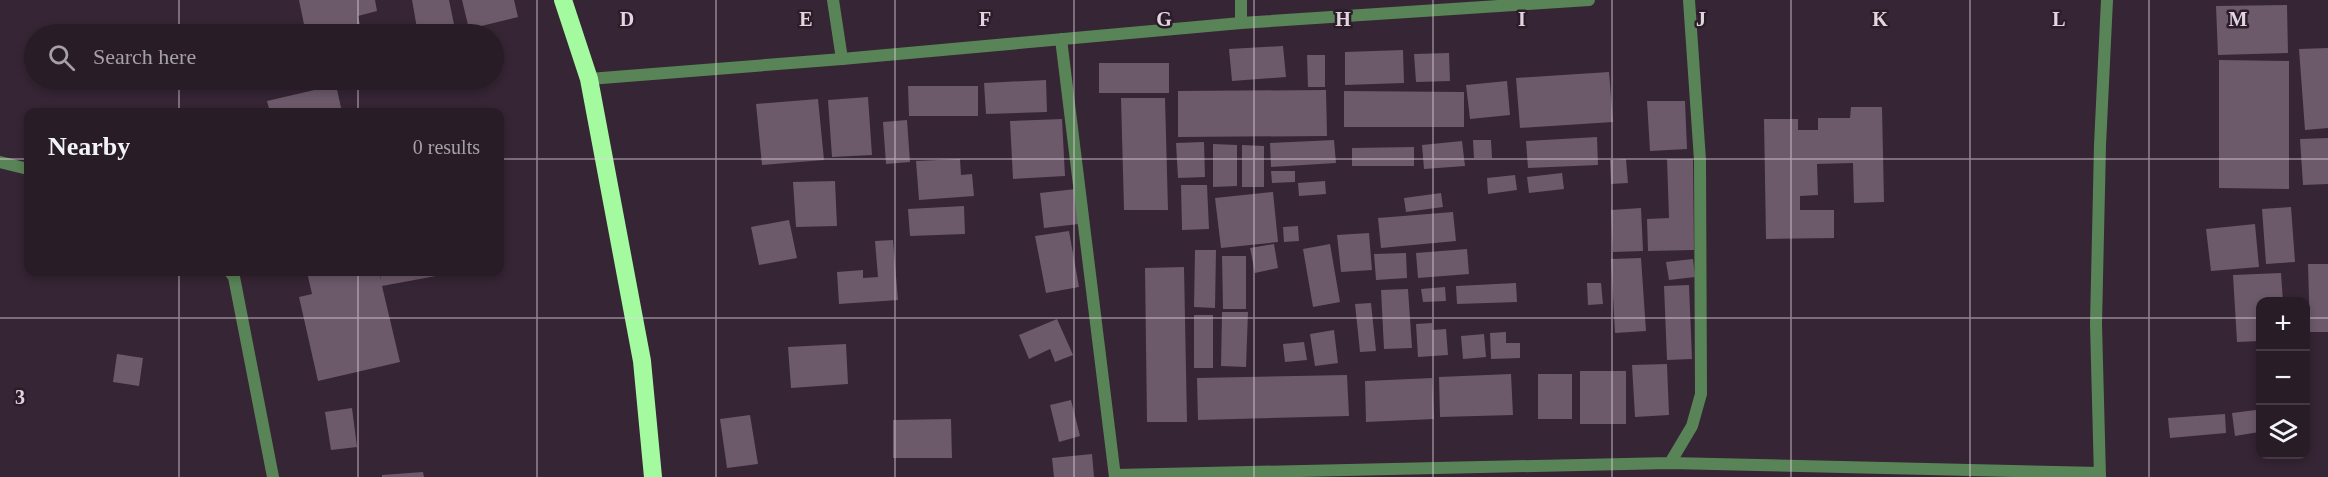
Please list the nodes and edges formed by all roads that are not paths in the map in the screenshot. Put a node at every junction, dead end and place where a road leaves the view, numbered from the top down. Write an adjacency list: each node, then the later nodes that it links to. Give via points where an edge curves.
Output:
1 (563, 0): 10 (highway)
2 (833, 0): 9 (street)
3 (1241, 0): 7 (street)
4 (1589, 0): 7 (street)
5 (1689, 0): 14 (street, via 1700,160 1701,394 1692,426)
6 (2107, 0): 15 (street, via 2096,324)
7 (1241, 23): 8 (street)
8 (1061, 39): 9 (street); 16 (street)
9 (842, 59): 10 (street)
10 (589, 79): 18 (highway, via 642,361)
11 (0, 162): 12 (street)
12 (24, 168)
13 (231, 276): 17 (street)
14 (1670, 463): 15 (street); 16 (street)
15 (2100, 475)
16 (1115, 476)
17 (273, 477)
18 (653, 477)

